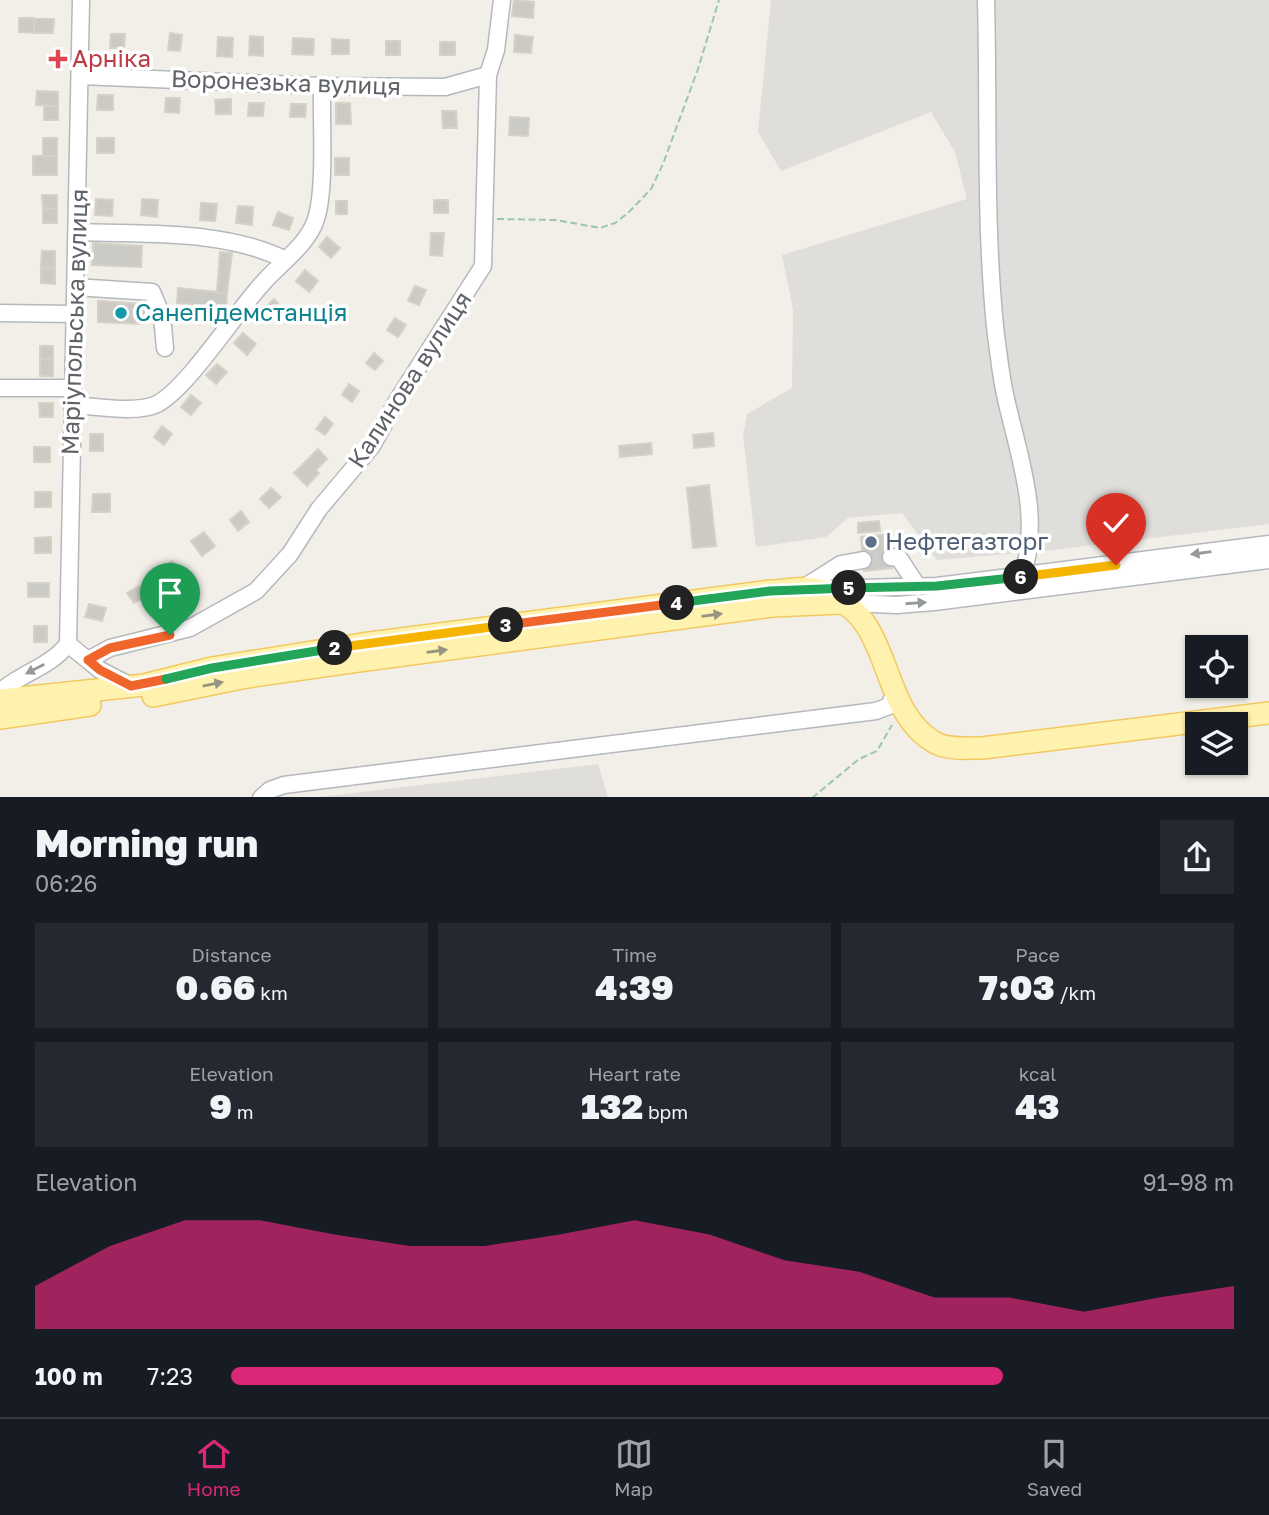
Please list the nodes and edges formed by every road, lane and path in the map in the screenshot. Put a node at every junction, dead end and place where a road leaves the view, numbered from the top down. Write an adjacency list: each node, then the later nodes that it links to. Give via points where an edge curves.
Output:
1 (81, 0): 6 (street, Маріупольська вулиця)
2 (502, 0): 5 (street, Калинова вулиця)
3 (719, 0): 8 (path, via 663,164 651,189 628,212 600,228 526,217)
4 (986, 0): 21 (street, via 989,239 996,335 1031,516 1028,560)
5 (488, 75): 7 (street, Воронезька вулиця, via 445,87); 8 (street, Калинова вулиця)
6 (81, 76): 7 (street, Воронезька вулиця); 9 (street, Маріупольська вулиця)
7 (322, 86): 10 (street, via 316,220)
8 (486, 219): 26 (street, Калинова вулиця, via 483,266 372,446 318,509 290,554 256,591 209,619 170,635 110,648)
9 (77, 232): 10 (street, via 229,240); 11 (street, Маріупольська вулиця)
10 (286, 260): 16 (street, via 159,403 144,409)
11 (75, 287): 13 (street, Маріупольська вулиця); 14 (street, via 152,292 162,316)
12 (0, 313): 13 (street)
13 (74, 314): 16 (street, Маріупольська вулиця)
14 (165, 348)
15 (0, 388): 16 (street)
16 (72, 397): 25 (street, Маріупольська вулиця)
17 (1269, 544): 21 (street, one-way to 21)
18 (891, 557): 22 (street, via 899,558)
19 (863, 560): 23 (street, via 841,564)
20 (1269, 560): 24 (street, one-way to 20, via 934,602)
21 (1022, 576): 22 (street)
22 (918, 587): 23 (street)
23 (807, 589): 24 (main road); 27 (main road, via 362,644)
24 (848, 603): 30 (main road, via 865,622); 32 (main road, one-way to 24, via 358,661 772,606)
25 (68, 644): 26 (street); 28 (street, one-way to 28, via 56,659)
26 (88, 660): 27 (street)
27 (131, 686): 29 (main road)
28 (0, 692)
29 (0, 700)
30 (900, 703): 31 (main road, via 935,743 957,748); 33 (street, via 876,711 284,785); 34 (path, via 877,751 859,759)
31 (1269, 713)
32 (0, 718)
33 (261, 797)
34 (812, 797)

